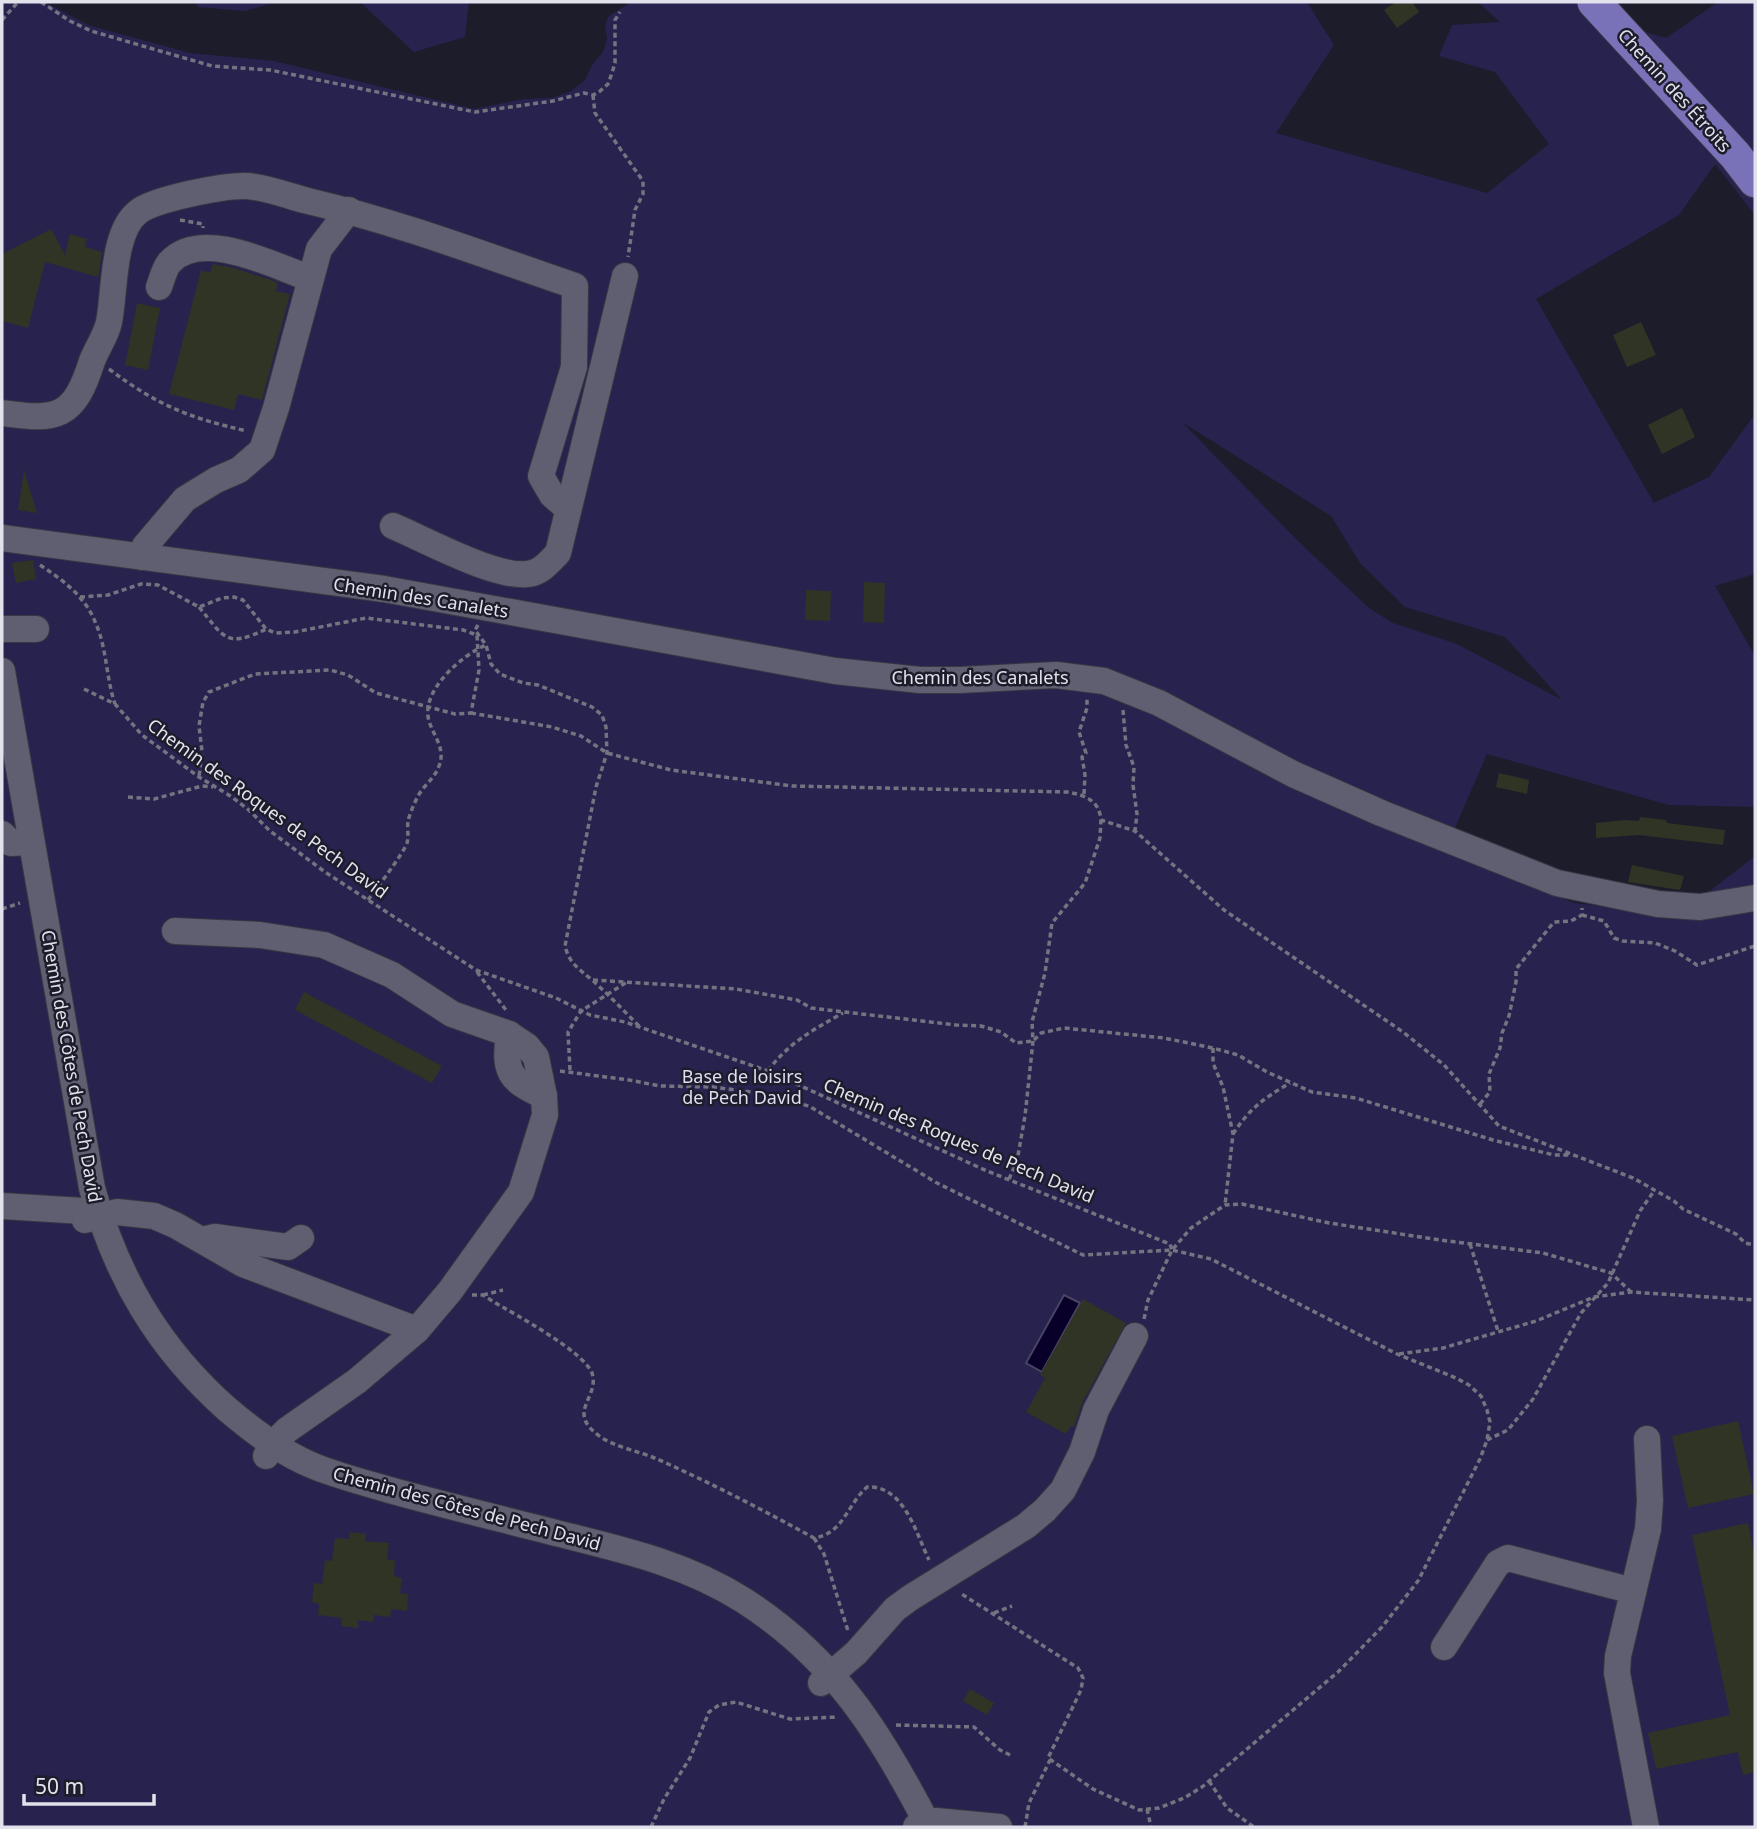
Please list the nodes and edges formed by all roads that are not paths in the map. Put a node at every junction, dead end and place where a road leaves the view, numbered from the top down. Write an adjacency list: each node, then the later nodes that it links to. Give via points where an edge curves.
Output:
1 (1594, 2): 2 (main road, Chemin des Étroits)
2 (1755, 181)
3 (349, 210): 5 (street, via 319,249); 7 (street, via 246,186 167,200 138,212 125,229 108,324 76,399 52,416); 8 (street, via 575,286 574,367 541,476)
4 (625, 276): 8 (street)
5 (309, 278): 6 (street, via 223,248 191,248 169,263); 11 (street, via 262,450 239,471 185,499 145,546)
6 (159, 288)
7 (2, 413)
8 (567, 508): 9 (street, via 558,552 543,568 529,574 492,569)
9 (393, 526)
10 (2, 538): 11 (street, Chemin des Canalets)
11 (142, 557): 17 (street, Chemin des Canalets, via 384,589 878,677 1085,677 1125,688 1293,774 1557,883 1586,902 1700,907)
12 (2, 629): 13 (street)
13 (36, 629)
14 (2, 671): 16 (street, Chemin des Côtes de Pech David)
15 (2, 761): 16 (street, Chemin des Côtes de Pech David)
16 (16, 839): 20 (street, Chemin des Côtes de Pech David, via 75,1181)
17 (1755, 898)
18 (175, 931): 23 (street, via 260,935 324,945 391,975 452,1014 509,1034 536,1057 545,1115 521,1192)
19 (2, 1206): 20 (street)
20 (91, 1214): 22 (street, via 154,1216); 26 (street, Chemin des Côtes de Pech David, via 99,1260 160,1364 191,1400)
21 (302, 1238): 22 (street, via 288,1247 215,1237)
22 (201, 1240): 23 (street, via 243,1264)
23 (416, 1330): 26 (street)
24 (1135, 1336): 29 (street, via 1096,1410 1063,1490 1045,1510 895,1609 856,1654)
25 (1647, 1439): 27 (street, via 1648,1528)
26 (269, 1450): 29 (street, Chemin des Côtes de Pech David, via 310,1479 347,1493 660,1575 744,1616)
27 (1633, 1591): 28 (street, via 1508,1558 1498,1563); 32 (street, via 1617,1673)
28 (1444, 1647)
29 (826, 1678): 30 (street, Chemin des Côtes de Pech David); 30 (street, Chemin des Côtes de Pech David, via 874,1730)
30 (920, 1826): 31 (street, via 958,1821)
31 (999, 1827)
32 (1646, 1827)

